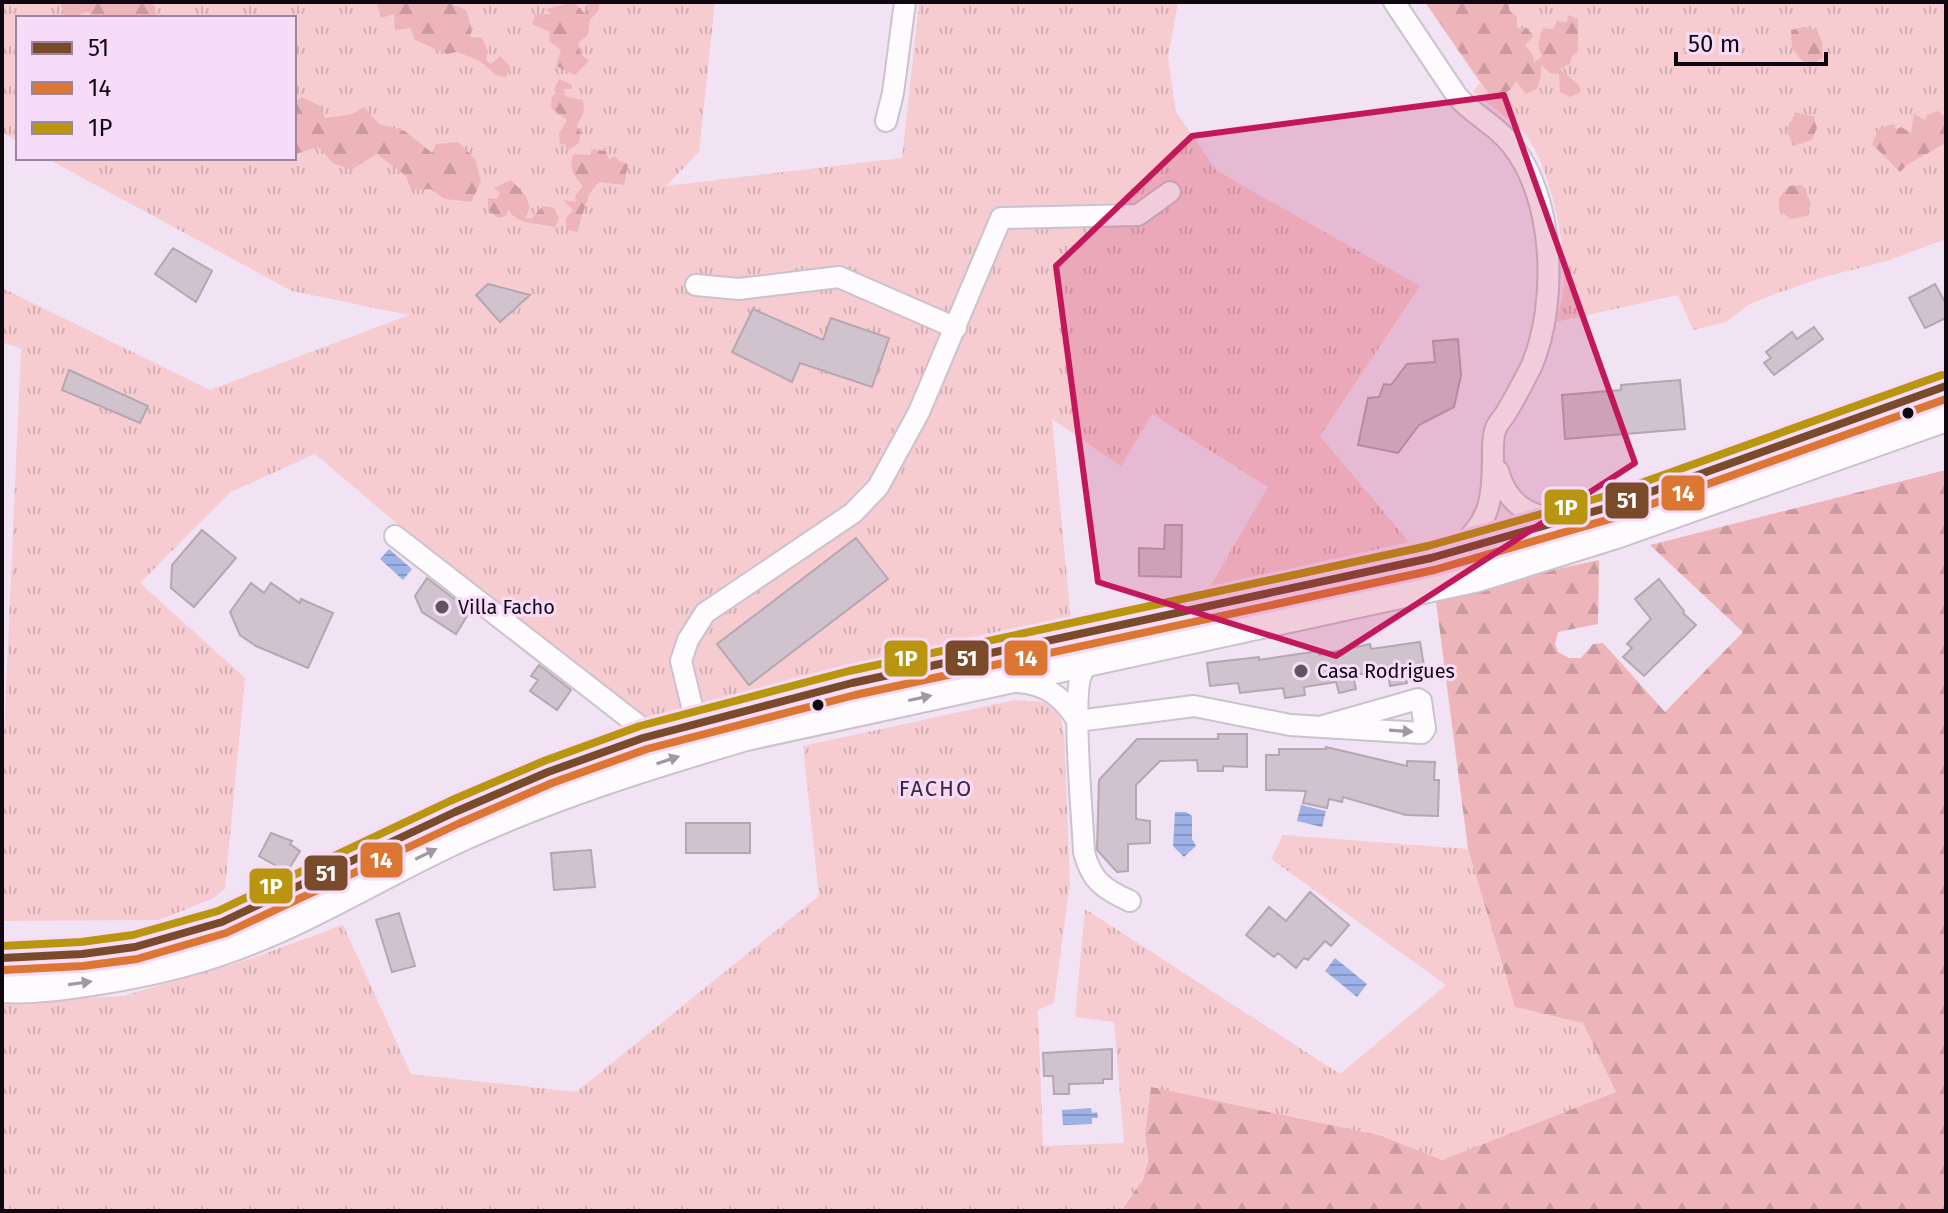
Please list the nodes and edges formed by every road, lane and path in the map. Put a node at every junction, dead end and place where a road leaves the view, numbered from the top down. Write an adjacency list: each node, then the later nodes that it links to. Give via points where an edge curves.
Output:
1 (905, 2): 3 (street)
2 (1394, 2): 9 (street, via 1457,96 1513,146 1526,165 1544,220 1549,300 1543,331 1496,428)
3 (886, 121)
4 (1170, 192): 6 (street, via 1138,215 1001,218)
5 (696, 285): 6 (street, via 739,289 839,277)
6 (956, 328): 16 (street, via 878,487 853,513 705,613 681,661)
7 (1946, 386): 10 (main road)
8 (1946, 417): 13 (main road, via 1478,577)
9 (1493, 446): 10 (street, via 1506,493 1514,503 1539,517); 12 (street, via 1488,512 1472,537)
10 (1562, 521): 12 (main road)
11 (395, 536): 18 (street)
12 (1454, 552): 16 (main road, via 852,683)
13 (1098, 659): 14 (main road); 15 (street, via 1083,669 1079,680)
14 (1000, 680): 15 (street, via 1048,688); 21 (main road, one-way to 14, via 74,984 182,963 277,928 463,836 580,790 746,736)
15 (1078, 721): 17 (street, via 1194,706 1290,725); 19 (street, via 1088,870 1098,883)
16 (696, 723): 18 (main road)
17 (1323, 726)
18 (652, 736): 20 (main road, via 455,812 222,922 135,947)
19 (1130, 901)
20 (7, 956)
21 (2, 988)

